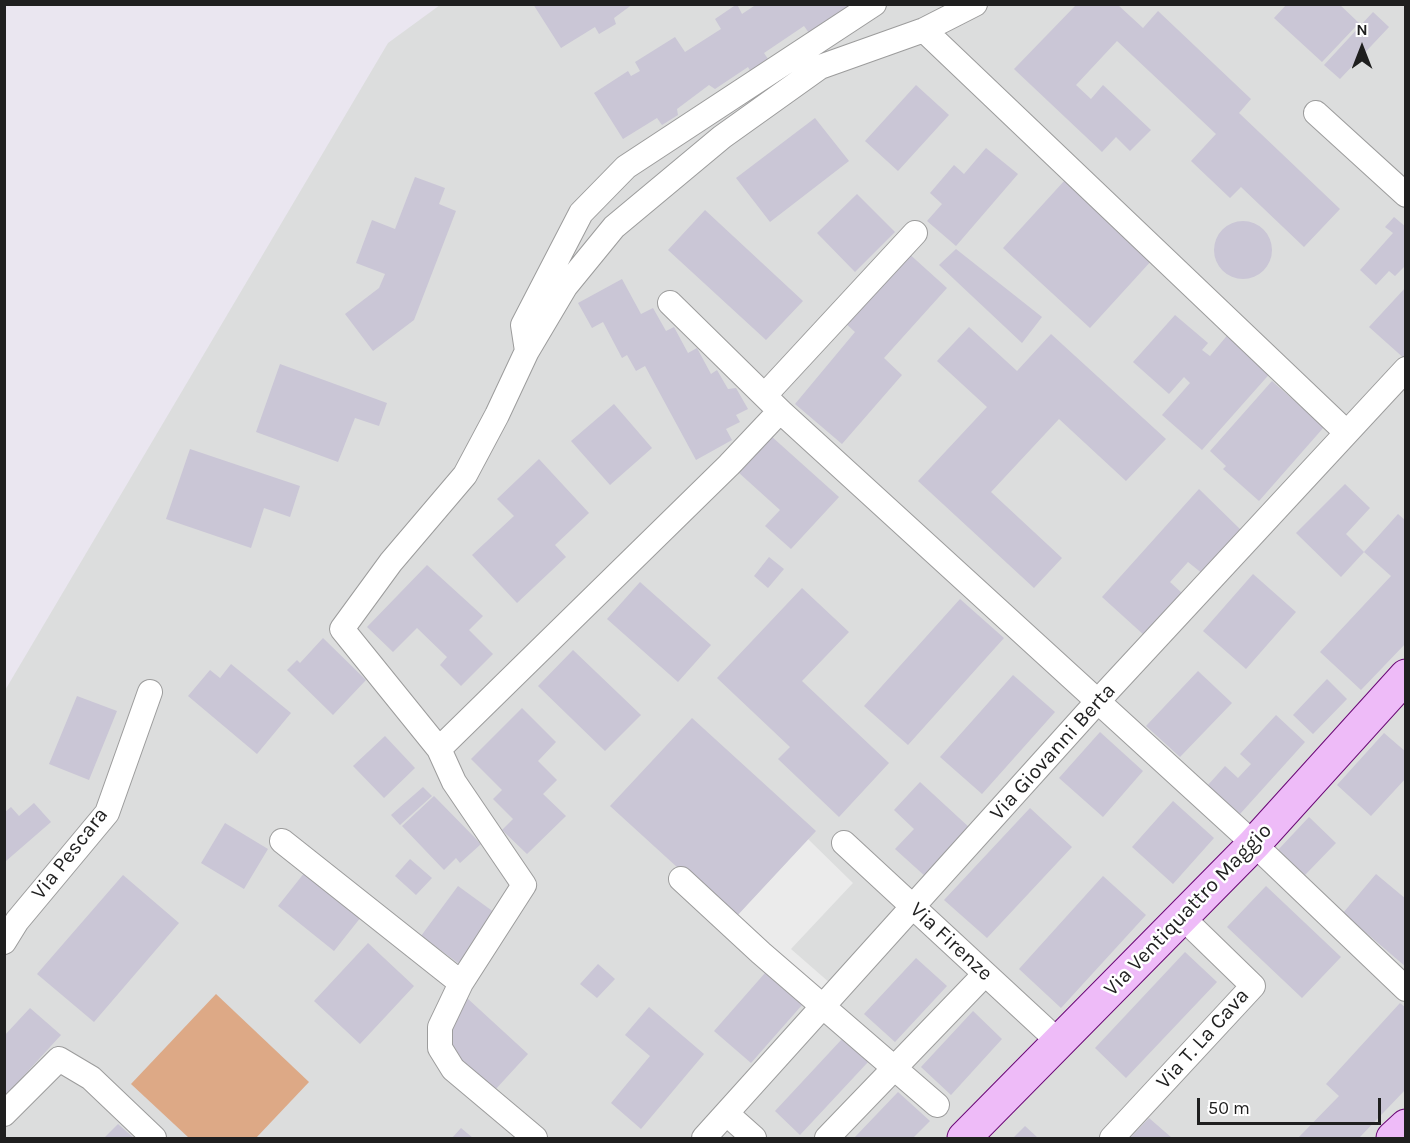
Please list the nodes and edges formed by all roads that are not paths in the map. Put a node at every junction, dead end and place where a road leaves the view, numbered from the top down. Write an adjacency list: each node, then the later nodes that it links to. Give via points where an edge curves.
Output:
1 (874, 4): 8 (street, via 626,167 581,213 523,325)
2 (975, 4): 3 (street)
3 (924, 30): 8 (street, via 820,67 669,180 614,227 565,287); 11 (street)
4 (1316, 114): 5 (street)
5 (1406, 195)
6 (915, 233): 10 (street)
7 (670, 303): 10 (street)
8 (527, 351): 15 (street, via 465,475 391,562 342,629)
9 (1406, 369): 11 (street, Via Giovanni Berta)
10 (773, 403): 14 (street); 15 (street, via 729,465)
11 (1346, 432): 14 (street, Via Giovanni Berta)
12 (1406, 676): 18 (main road, Via Ventiquattro Maggio)
13 (150, 692): 22 (street, Via Pescara, via 107,813)
14 (1098, 701): 18 (street); 20 (street, Via Giovanni Berta)
15 (439, 749): 24 (street, via 454,782 524,885)
16 (282, 841): 24 (street)
17 (844, 843): 20 (street, Via Firenze)
18 (1254, 844): 21 (main road, Via Ventiquattro Maggio); 25 (street)
19 (681, 879): 26 (street)
20 (914, 907): 23 (street, Via Firenze); 26 (street, Via Giovanni Berta)
21 (1182, 916): 27 (main road, Via Ventiquattro Maggio); 39 (street, Via T. La Cava, via 1253,986)
22 (4, 942)
23 (985, 974): 27 (street, Via Firenze); 28 (street)
24 (460, 983): 34 (street, via 440,1027 440,1048 453,1069)
25 (1406, 989)
26 (823, 1007): 28 (street); 31 (street, Via Giovanni Berta)
27 (1059, 1042): 38 (main road, Via Ventiquattro Maggio)
28 (895, 1068): 29 (street); 37 (street)
29 (937, 1105)
30 (4, 1114): 33 (street, via 59,1059 91,1078)
31 (727, 1114): 35 (street, Via Giovanni Berta); 36 (street)
32 (1406, 1126): 40 (main road)
33 (154, 1138)
34 (535, 1138)
35 (704, 1138)
36 (754, 1138)
37 (827, 1138)
38 (964, 1138)
39 (1112, 1138)
40 (1394, 1138)

